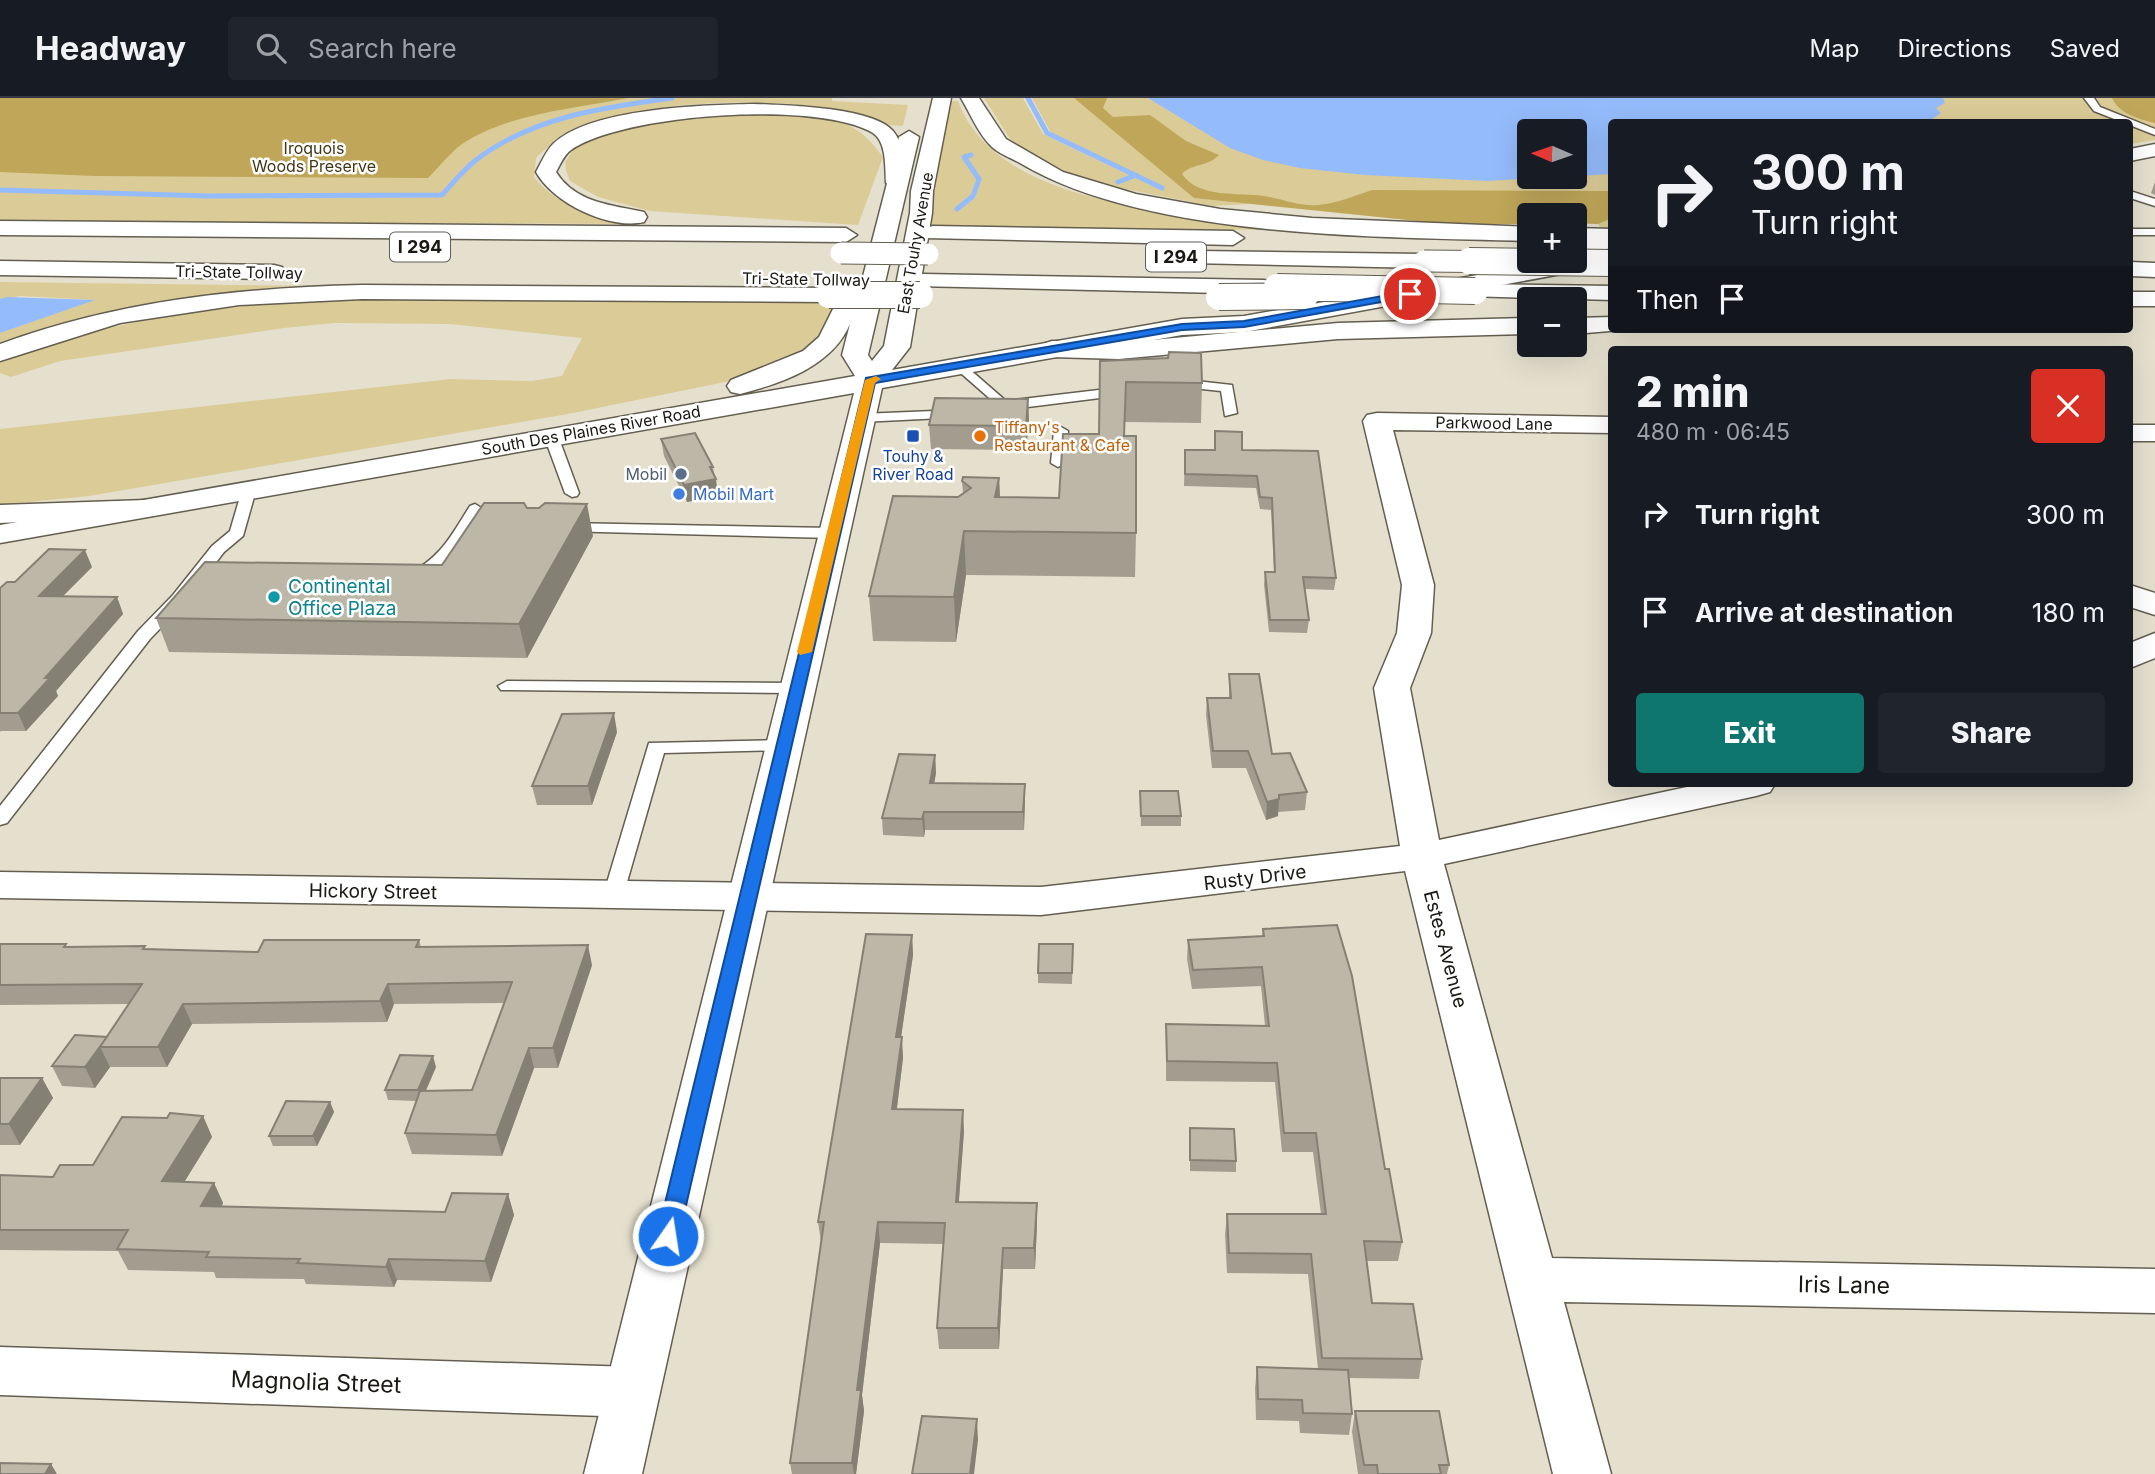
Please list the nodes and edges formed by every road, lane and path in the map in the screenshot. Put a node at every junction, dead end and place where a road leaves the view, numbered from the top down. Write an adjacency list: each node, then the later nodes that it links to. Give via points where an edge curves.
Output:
1 (942, 98): 48 (main road, East Touhy Avenue, via 897,347)
2 (971, 98): 23 (main road, via 990,134 1025,162 1071,181 1151,203 1270,223)
3 (2090, 98): 5 (lane, via 2097,109)
4 (914, 116): 10 (main road, East Touhy Avenue)
5 (2119, 119)
6 (2133, 125): 7 (lane)
7 (2155, 132)
8 (2155, 150): 9 (main road)
9 (2133, 154)
10 (896, 183): 18 (main road, via 894,153 881,130 842,114 786,105 696,106 618,120 573,137 555,149 547,166 556,188 582,204 620,215); 34 (main road, East Touhy Avenue)
11 (2133, 195): 12 (lane)
12 (2152, 202): 13 (lane)
13 (2133, 205)
14 (0, 228): 18 (main road)
15 (2133, 232): 16 (lane)
16 (2155, 232)
17 (1587, 237): 19 (main road)
18 (845, 239): 20 (main road, Tri-State Tollway / I 294); 21 (main road, Tri-State Tollway / I 294, bridge)
19 (1608, 240)
20 (0, 241)
21 (931, 241): 24 (main road, via 1278,239); 30 (main road, Tri-State Tollway / I 294, bridge)
22 (1608, 242): 25 (main road)
23 (1517, 243)
24 (1517, 244)
25 (1587, 244)
26 (1517, 247): 44 (main road, South Des Plaines River Road, via 1224,311)
27 (2133, 251): 28 (main road)
28 (2155, 251)
29 (1608, 259): 44 (main road, South Des Plaines River Road, via 1244,324)
30 (1608, 264)
31 (0, 268): 35 (main road, Tri-State Tollway / I 294)
32 (2133, 270): 33 (main road)
33 (2155, 270)
34 (872, 285): 48 (main road, East Touhy Avenue, via 855,355); 50 (main road, via 843,312 830,341 811,357 738,386)
35 (831, 287): 36 (main road, bridge); 46 (main road, via 261,295 137,311)
36 (921, 288): 37 (main road, I 294, bridge); 37 (main road, bridge, via 1281,298)
37 (1405, 290): 38 (main road, I 294, bridge)
38 (1608, 293)
39 (2133, 299): 40 (main road)
40 (2155, 299)
41 (1517, 326): 45 (main road, via 1338,331 1119,351)
42 (1587, 326): 43 (main road)
43 (1608, 326)
44 (1182, 327): 45 (main road, South Des Plaines River Road)
45 (1052, 349): 47 (main road, South Des Plaines River Road)
46 (0, 352)
47 (960, 365): 48 (main road, South Des Plaines River Road); 49 (lane, via 997,408)
48 (870, 380): 50 (main road, South Des Plaines River Road); 53 (main road, East Touhy Avenue)
49 (1035, 402): 51 (lane, via 1185,382 1227,388); 54 (lane)
50 (702, 411): 60 (main road, South Des Plaines River Road)
51 (1230, 413)
52 (967, 414): 53 (lane)
53 (861, 418): 68 (main road, East Touhy Avenue)
54 (1035, 419)
55 (1377, 421): 56 (main road, Parkwood Lane); 82 (main road, Estes Avenue, via 1418,585 1414,634 1392,688)
56 (1608, 425)
57 (1061, 431): 61 (lane)
58 (2133, 433): 59 (main road)
59 (2155, 433)
60 (551, 436): 62 (main road, South Des Plaines River Road); 63 (lane)
61 (1058, 463)
62 (249, 490): 64 (main road, South Des Plaines River Road); 70 (lane, via 237,533)
63 (572, 493)
64 (146, 509): 66 (main road); 69 (main road, South Des Plaines River Road)
65 (475, 509): 72 (lane, via 452,551 430,570)
66 (0, 514)
67 (547, 528): 68 (lane)
68 (832, 533): 78 (main road, East Touhy Avenue)
69 (0, 534)
70 (194, 578): 71 (lane); 81 (lane)
71 (222, 578)
72 (402, 581)
73 (2133, 596): 74 (main road)
74 (2155, 605)
75 (2155, 643): 76 (main road)
76 (2133, 656)
77 (507, 686): 78 (lane)
78 (796, 688): 79 (main road, East Touhy Avenue)
79 (783, 746): 84 (lane, via 656,747); 85 (main road, East Touhy Avenue)
80 (1742, 787): 82 (main road, Rusty Drive)
81 (0, 819)
82 (1422, 856): 85 (main road, Rusty Drive, via 1041,901); 86 (main road, Estes Avenue)
83 (0, 885): 84 (main road, Hickory Street)
84 (613, 896): 85 (main road, Hickory Street)
85 (747, 898): 89 (main road, East Touhy Avenue)
86 (1533, 1280): 87 (main road, Iris Lane); 91 (main road, Estes Avenue)
87 (2155, 1291)
88 (0, 1371): 89 (main road, Magnolia Street)
89 (632, 1392): 90 (main road, East Touhy Avenue)
90 (613, 1474)
91 (1582, 1474)

